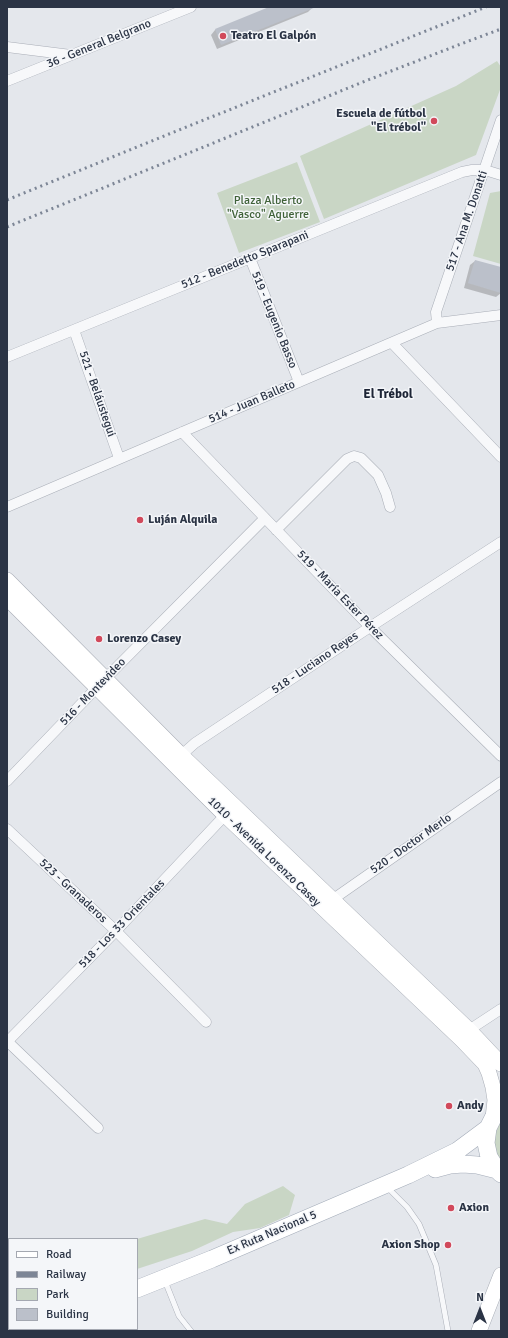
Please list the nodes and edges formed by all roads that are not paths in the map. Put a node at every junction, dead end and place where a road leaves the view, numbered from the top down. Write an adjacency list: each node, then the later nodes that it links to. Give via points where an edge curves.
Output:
1 (191, 7): 3 (street, 36 - General Belgrano)
2 (7, 47): 3 (street)
3 (72, 55): 4 (street, 36 - General Belgrano)
4 (7, 81)
5 (501, 120): 6 (street, 517 - Ana M. Donatti)
6 (485, 170): 7 (street); 8 (street, 512 - Benedetto Sparapani, via 462,172); 10 (street, 517 - Ana M. Donatti, via 436,312)
7 (501, 175)
8 (250, 258): 11 (street, 512 - Benedetto Sparapani); 14 (street, 519 - Eugenio Basso)
9 (501, 315): 10 (street, 514 - Juan Balleto)
10 (437, 323): 12 (street, 514 - Juan Balleto)
11 (74, 330): 13 (street, 512 - Benedetto Sparapani); 17 (street, 521 - Beláustegui)
12 (392, 343): 14 (street, 514 - Juan Balleto); 16 (street)
13 (7, 357)
14 (299, 382): 15 (street, 514 - Juan Balleto)
15 (182, 432): 17 (street, 514 - Juan Balleto); 20 (street, 519 - María Ester Pérez)
16 (501, 457)
17 (119, 458): 18 (street, 514 - Juan Balleto)
18 (7, 507)
19 (390, 507): 21 (street, via 378,475 361,458 354,456 347,459)
20 (265, 518): 21 (street, 519 - María Ester Pérez); 26 (street, 516 - Montevideo)
21 (276, 530): 25 (street, 519 - María Ester Pérez)
22 (501, 542): 25 (street, 518 - Luciano Reyes)
23 (7, 580): 26 (main road, 1010 - Avenida Lorenzo Casey)
24 (7, 598): 26 (main road, 1010 - Avenida Lorenzo Casey)
25 (370, 627): 27 (street, 519 - María Ester Pérez); 28 (street, 518 - Luciano Reyes, via 196,743)
26 (101, 683): 28 (main road, 1010 - Avenida Lorenzo Casey); 29 (street, 516 - Montevideo)
27 (501, 756)
28 (177, 759): 31 (main road, 1010 - Avenida Lorenzo Casey)
29 (7, 781)
30 (501, 782): 33 (street, 520 - Doctor Merlo)
31 (230, 810): 33 (main road, 1010 - Avenida Lorenzo Casey); 34 (street, 518 - Los 33 Orientales)
32 (7, 829): 34 (street, 523 - Granaderos)
33 (328, 903): 37 (main road, 1010 - Avenida Lorenzo Casey)
34 (116, 931): 36 (street, 523 - Granaderos); 38 (street, 518 - Los 33 Orientales)
35 (501, 1009): 37 (street)
36 (206, 1022)
37 (466, 1035): 39 (main road, 1010 - Avenida Lorenzo Casey); 40 (main road, 1010 - Avenida Lorenzo Casey, via 489,1073 495,1100)
38 (7, 1041): 41 (street)
39 (501, 1064)
40 (494, 1119): 42 (main road, via 486,1143 487,1151); 43 (main road, Ex Ruta Nacional 5, via 457,1151)
41 (98, 1128)
42 (499, 1172): 43 (main road, Ex Ruta Nacional 5, via 477,1165 463,1164)
43 (408, 1176): 44 (main road, Ex Ruta Nacional 5)
44 (385, 1185): 46 (main road, Ex Ruta Nacional 5); 49 (lane, via 407,1207 419,1224 436,1265)
45 (500, 1275): 50 (main road)
46 (164, 1279): 47 (main road, Ex Ruta Nacional 5); 48 (lane, via 179,1316)
47 (138, 1290)
48 (191, 1331)
49 (448, 1331)
50 (479, 1331)

